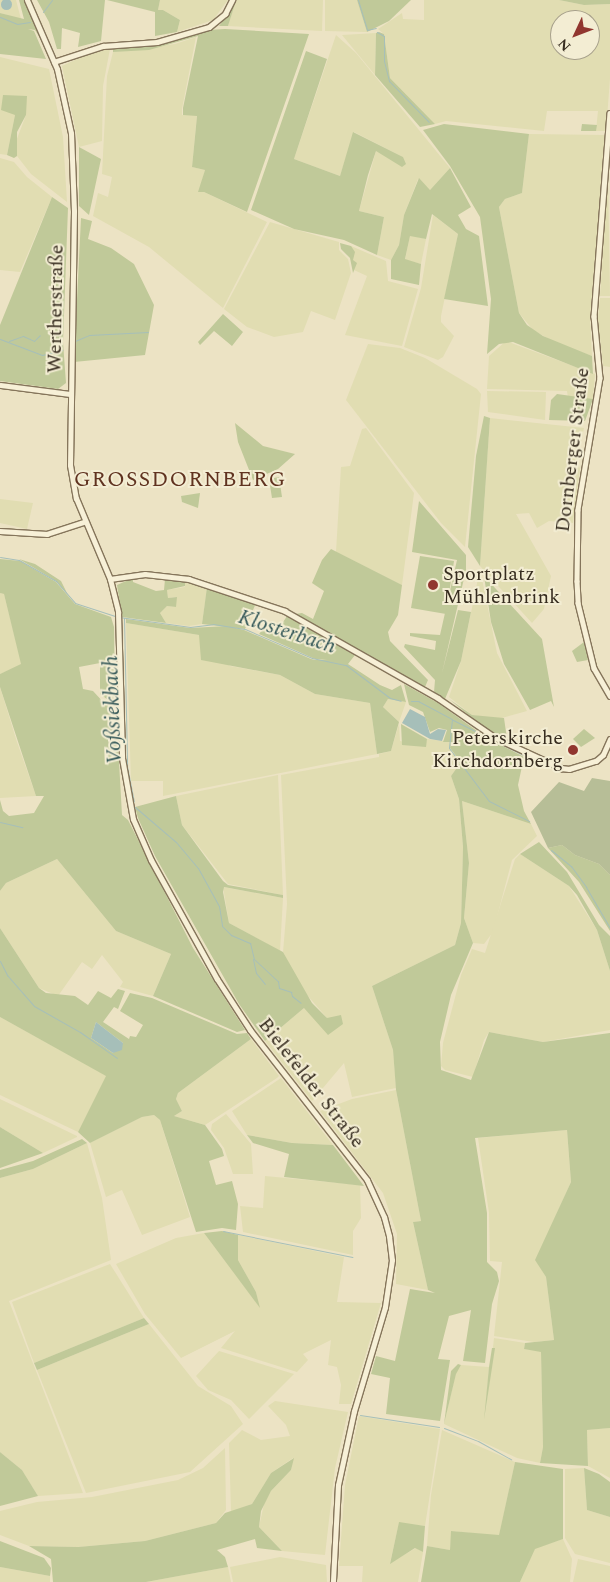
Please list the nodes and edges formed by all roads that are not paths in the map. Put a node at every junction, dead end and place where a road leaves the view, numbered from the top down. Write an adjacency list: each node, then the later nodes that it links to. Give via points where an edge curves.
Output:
1 (27, 0): 3 (main road, Wertherstraße)
2 (232, 0): 3 (street, via 225,14 209,27 148,44 103,46)
3 (54, 62): 6 (main road, Wertherstraße, via 68,114 73,165)
4 (610, 113): 11 (street, Dornberger Straße, via 594,316 600,378 582,473 577,525 578,603 594,671)
5 (0, 385): 6 (main road)
6 (70, 394): 7 (main road, Wertherstraße, via 70,470)
7 (85, 522): 8 (street, via 47,534); 9 (main road, Wertherstraße)
8 (0, 530)
9 (110, 579): 10 (main road, Wertherstraße); 12 (street, via 145,574 181,577 285,611 438,698 496,738 560,768 569,769 596,761)
10 (118, 617): 13 (main road, Bielefelder Straße, via 123,776 139,835 236,1008 367,1180 389,1236 392,1260 385,1307 354,1411 338,1485)
11 (610, 696)
12 (609, 742)
13 (333, 1582)

